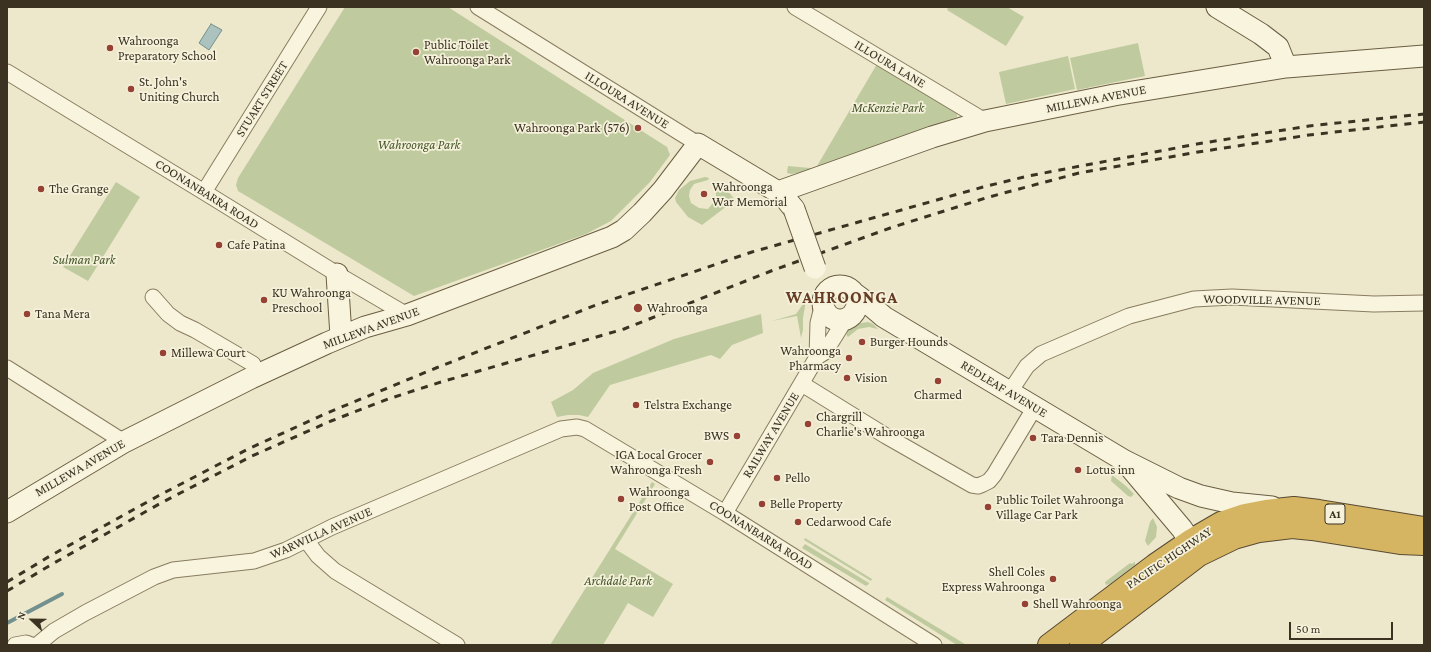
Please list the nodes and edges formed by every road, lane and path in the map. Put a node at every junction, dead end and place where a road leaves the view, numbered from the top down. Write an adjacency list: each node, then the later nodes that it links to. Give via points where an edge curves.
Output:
1 (319, 7): 10 (street, STUART STREET)
2 (478, 7): 9 (street, ILLOURA AVENUE)
3 (795, 7): 8 (street, ILLOURA LANE)
4 (1217, 7): 6 (street, via 1278,47)
5 (1424, 56): 6 (street, MILLEWA AVENUE)
6 (1286, 66): 8 (street, MILLEWA AVENUE, via 1114,95)
7 (7, 72): 10 (street, COONANBARRA ROAD)
8 (985, 121): 11 (street, MILLEWA AVENUE, via 932,137)
9 (698, 144): 11 (street, ILLOURA AVENUE); 17 (street, MILLEWA AVENUE, via 642,213 624,230 612,237)
10 (204, 192): 12 (street, COONANBARRA ROAD)
11 (778, 192): 15 (street, bridge, via 794,209)
12 (337, 274): 17 (street, COONANBARRA ROAD); 20 (street)
13 (855, 294): 15 (street, via 849,288 840,285 831,288); 18 (street, REDLEAF AVENUE); 19 (street, via 857,308)
14 (153, 297): 23 (street, via 180,323 254,364)
15 (825, 297): 19 (street, via 825,312 828,315 836,320); 21 (street, RAILWAY AVENUE, via 818,323)
16 (1424, 303): 25 (street, WOODVILLE AVENUE, via 1374,304 1232,297 1194,299 1129,316 1042,354 1027,366)
17 (407, 316): 20 (street, MILLEWA AVENUE)
18 (884, 317): 19 (street); 25 (street, REDLEAF AVENUE)
19 (847, 319): 21 (street, RAILWAY AVENUE, via 825,352)
20 (341, 336): 23 (street, MILLEWA AVENUE)
21 (817, 357): 24 (street, RAILWAY AVENUE)
22 (7, 368): 28 (street)
23 (257, 375): 28 (street, MILLEWA AVENUE)
24 (802, 384): 26 (street, via 886,436 978,486 989,481 994,475); 32 (street, RAILWAY AVENUE)
25 (1009, 393): 26 (street, REDLEAF AVENUE)
26 (1035, 407): 29 (street, REDLEAF AVENUE)
27 (585, 429): 32 (street, COONANBARRA ROAD); 34 (street, WARWILLA AVENUE, via 561,429)
28 (124, 442): 31 (street, MILLEWA AVENUE)
29 (1125, 461): 30 (street, REDLEAF AVENUE, via 1178,488 1201,496 1250,505); 36 (street, REDLEAF AVENUE)
30 (1294, 508): 33 (highway, PACIFIC HIGHWAY / A1); 36 (highway, PACIFIC HIGHWAY / A1, via 1245,515 1221,523)
31 (7, 512)
32 (725, 512): 41 (street, COONANBARRA ROAD)
33 (1424, 528)
34 (306, 540): 39 (street, WARWILLA AVENUE, via 254,561 173,570 154,577 54,631); 40 (street, via 318,556 335,571)
35 (1424, 544): 36 (highway, PACIFIC HIGHWAY / A1, via 1400,543 1292,527 1259,531)
36 (1195, 548): 42 (highway, PACIFIC HIGHWAY / A1, via 1155,565); 43 (highway, PACIFIC HIGHWAY / A1)
37 (15, 645): 38 (street)
38 (32, 645)
39 (37, 645)
40 (457, 645)
41 (934, 645)
42 (1049, 645)
43 (1081, 645)

